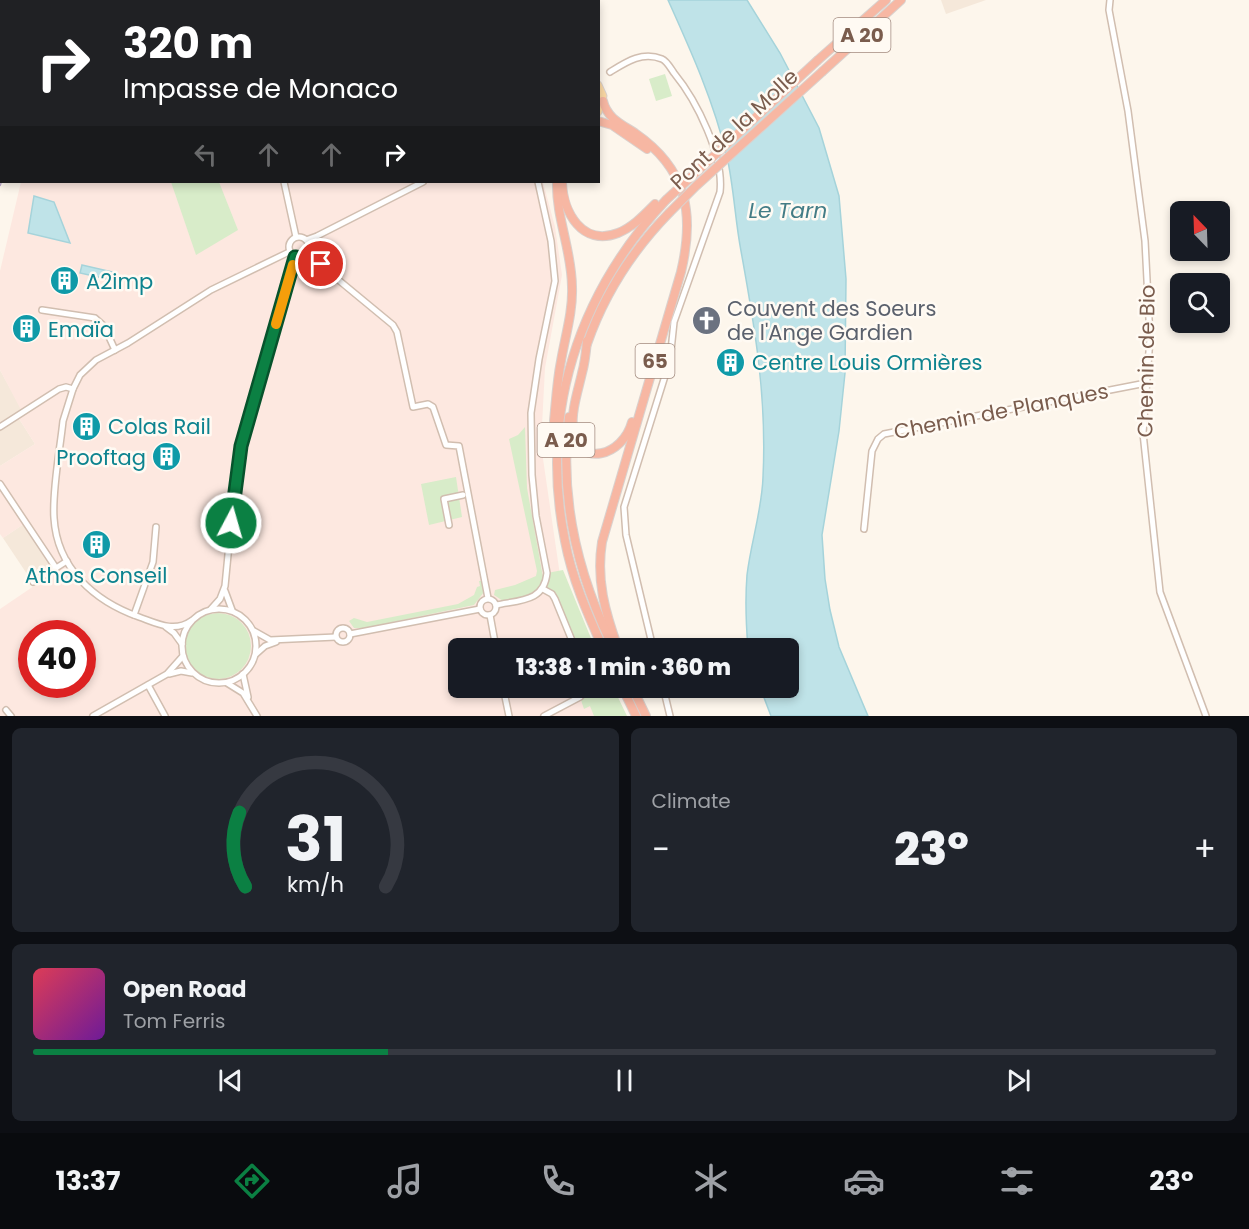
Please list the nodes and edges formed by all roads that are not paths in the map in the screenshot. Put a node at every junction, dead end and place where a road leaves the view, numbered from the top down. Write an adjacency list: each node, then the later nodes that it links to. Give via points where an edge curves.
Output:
1 (886, 0): 14 (highway, Pont de la Molle / A 20, bridge)
2 (901, 0): 21 (highway, Pont de la Molle / A 20, bridge, via 669,213 616,280)
3 (1110, 0): 23 (street, Chemin de Bio, via 1145,241 1149,338)
4 (610, 72): 54 (street, via 633,58 663,60 685,86 706,125 722,177 674,322 670,360 624,507 626,536)
5 (600, 88): 6 (main road)
6 (603, 101): 7 (main road); 53 (highway, 65, via 608,114 651,145 670,166 682,190 688,218 681,272 602,542 602,600)
7 (600, 108)
8 (600, 122): 21 (highway, 65, via 622,131 665,168 679,192 684,229 631,427 616,448 600,454 579,444 573,431)
9 (284, 183): 15 (street)
10 (421, 183): 16 (street)
11 (538, 183): 36 (street, via 555,281 531,414 536,516 547,573)
12 (557, 183): 26 (highway, via 572,288 552,437)
13 (562, 183): 14 (highway, via 565,206 573,221 589,233 604,236 629,227)
14 (665, 198): 26 (highway, A 20, via 621,256 587,316 564,390)
15 (296, 237): 16 (street); 17 (street, via 289,243)
16 (306, 240): 18 (street)
17 (289, 252): 19 (street); 22 (street, via 211,290)
18 (307, 254): 19 (street); 37 (street, via 393,325 413,407 433,406 446,445 459,446)
19 (295, 257): 35 (street, via 240,453)
20 (42, 310): 22 (street, via 95,318 104,326)
21 (587, 341): 52 (highway, A 20, via 573,388 566,436 568,504 582,572)
22 (115, 350): 24 (street, via 89,366)
23 (1146, 383): 31 (street, Chemin de Planques, via 884,434 872,451); 80 (street, Chemin de Bio, via 1143,433 1160,592)
24 (73, 389): 25 (street, via 59,389); 32 (street, via 63,421 54,518)
25 (0, 427)
26 (557, 474): 51 (highway, A 20, via 571,566)
27 (0, 484): 33 (street)
28 (463, 495): 29 (street, via 444,499)
29 (449, 525)
30 (156, 527): 42 (street, via 153,562)
31 (864, 530)
32 (67, 561): 33 (street); 42 (street, via 92,593)
33 (56, 568): 34 (street)
34 (33, 582)
35 (225, 586): 39 (street); 41 (street)
36 (543, 589): 38 (street, via 536,596); 50 (street, via 555,599)
37 (488, 598): 38 (street); 40 (street, via 481,602)
38 (496, 605): 43 (street)
39 (211, 609): 41 (street); 44 (street)
40 (480, 609): 43 (street); 47 (street)
41 (232, 611): 46 (street, via 245,619)
42 (134, 615): 45 (street)
43 (490, 615): 49 (street)
44 (191, 621): 45 (street, via 184,626); 56 (street)
45 (165, 626): 56 (street)
46 (253, 631): 55 (street, via 264,638); 58 (street)
47 (351, 634): 48 (street, via 346,642); 48 (street, via 342,628)
48 (336, 637): 55 (street)
49 (494, 638)
50 (571, 638)
51 (599, 638)
52 (609, 638)
53 (615, 638)
54 (651, 638)
55 (280, 640): 58 (street, via 265,646)
56 (182, 644): 57 (street)
57 (183, 656): 59 (street); 60 (street)
58 (255, 656): 61 (street)
59 (168, 674): 60 (street); 63 (street)
60 (194, 674): 62 (street, via 215,683)
61 (243, 674): 62 (street); 69 (street)
62 (226, 682): 69 (street)
63 (148, 685): 72 (street); 73 (street)
64 (505, 698): 75 (street)
65 (578, 698): 76 (street)
66 (627, 698): 77 (highway)
67 (637, 698): 78 (highway)
68 (666, 698): 79 (street)
69 (248, 699): 74 (street)
70 (6, 710): 71 (street)
71 (11, 716)
72 (93, 716)
73 (165, 716)
74 (257, 716)
75 (509, 716)
76 (544, 716)
77 (634, 716)
78 (646, 716)
79 (670, 716)
80 (1206, 716)

